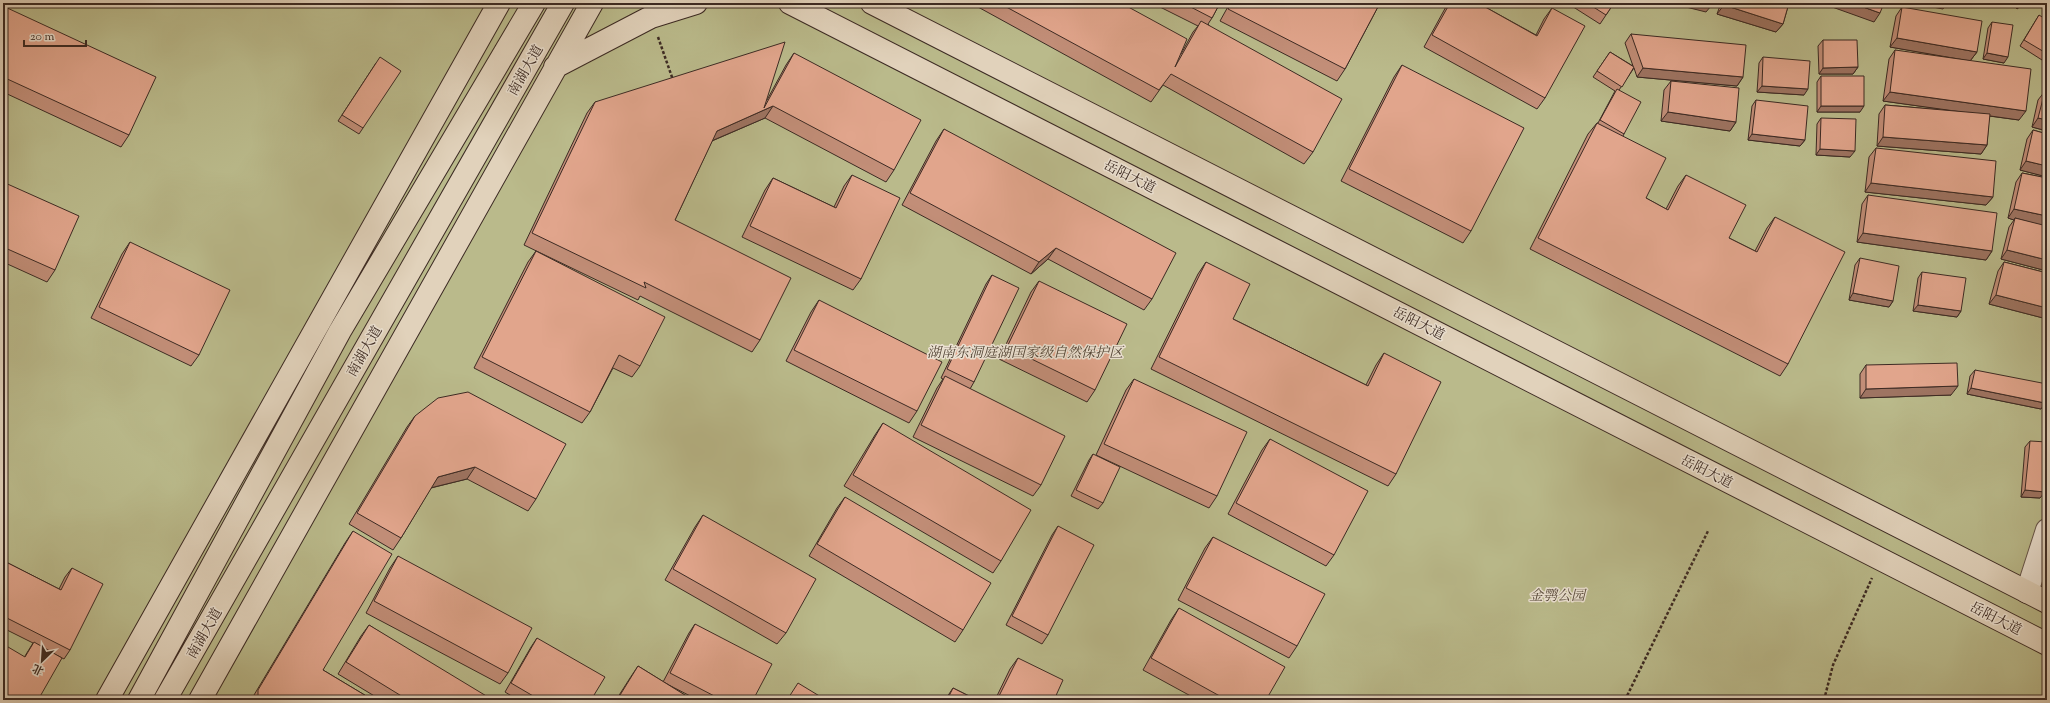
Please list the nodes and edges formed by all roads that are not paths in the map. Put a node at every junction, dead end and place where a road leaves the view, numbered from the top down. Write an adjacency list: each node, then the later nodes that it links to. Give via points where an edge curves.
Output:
1 (534, 3): 9 (main road, 南湖大道)
2 (563, 3): 10 (main road, 南湖大道)
3 (592, 3): 8 (main road)
4 (696, 3): 8 (main road, via 651,17)
5 (790, 3): 14 (main road, 岳阳大道)
6 (872, 3): 12 (main road)
7 (493, 7): 9 (main road); 15 (main road)
8 (556, 66): 10 (main road); 18 (main road)
9 (496, 68): 16 (main road, 南湖大道, via 340,331)
10 (515, 88): 17 (main road, 南湖大道)
11 (2047, 530): 12 (street)
12 (2027, 592): 13 (main road)
13 (2047, 602)
14 (2047, 644)
15 (107, 700)
16 (139, 700)
17 (165, 700)
18 (200, 700)

